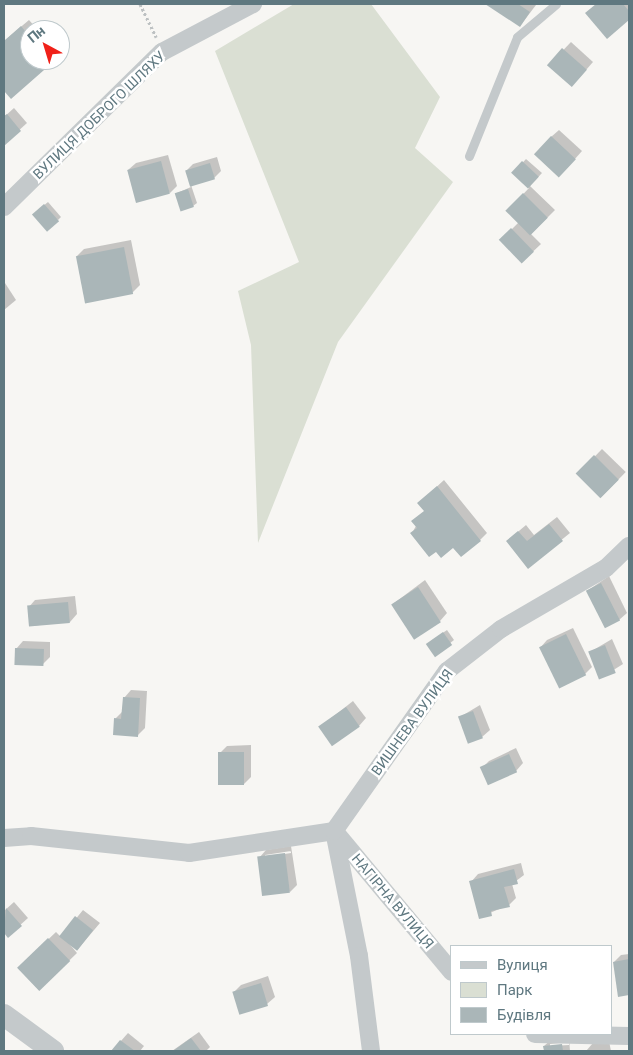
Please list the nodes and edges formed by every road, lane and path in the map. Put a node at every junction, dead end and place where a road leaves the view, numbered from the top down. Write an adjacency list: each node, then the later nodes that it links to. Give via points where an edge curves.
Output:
1 (140, 4): 4 (path)
2 (253, 4): 4 (street, ВУЛИЦЯ ДОБРОГО ШЛЯХУ)
3 (556, 4): 5 (lane, via 517,37)
4 (162, 52): 6 (street, ВУЛИЦЯ ДОБРОГО ШЛЯХУ)
5 (469, 156)
6 (4, 207)
7 (629, 546): 8 (street, ВИШНЕВА ВУЛИЦЯ, via 606,568 501,629 447,671)
8 (334, 831): 9 (street, via 189,853 31,836); 10 (street, НАГІРНА ВУЛИЦЯ); 15 (street, via 359,956)
9 (4, 838)
10 (450, 970)
11 (4, 1015): 14 (street)
12 (582, 1035): 13 (street)
13 (629, 1036)
14 (53, 1051)
15 (371, 1051)

